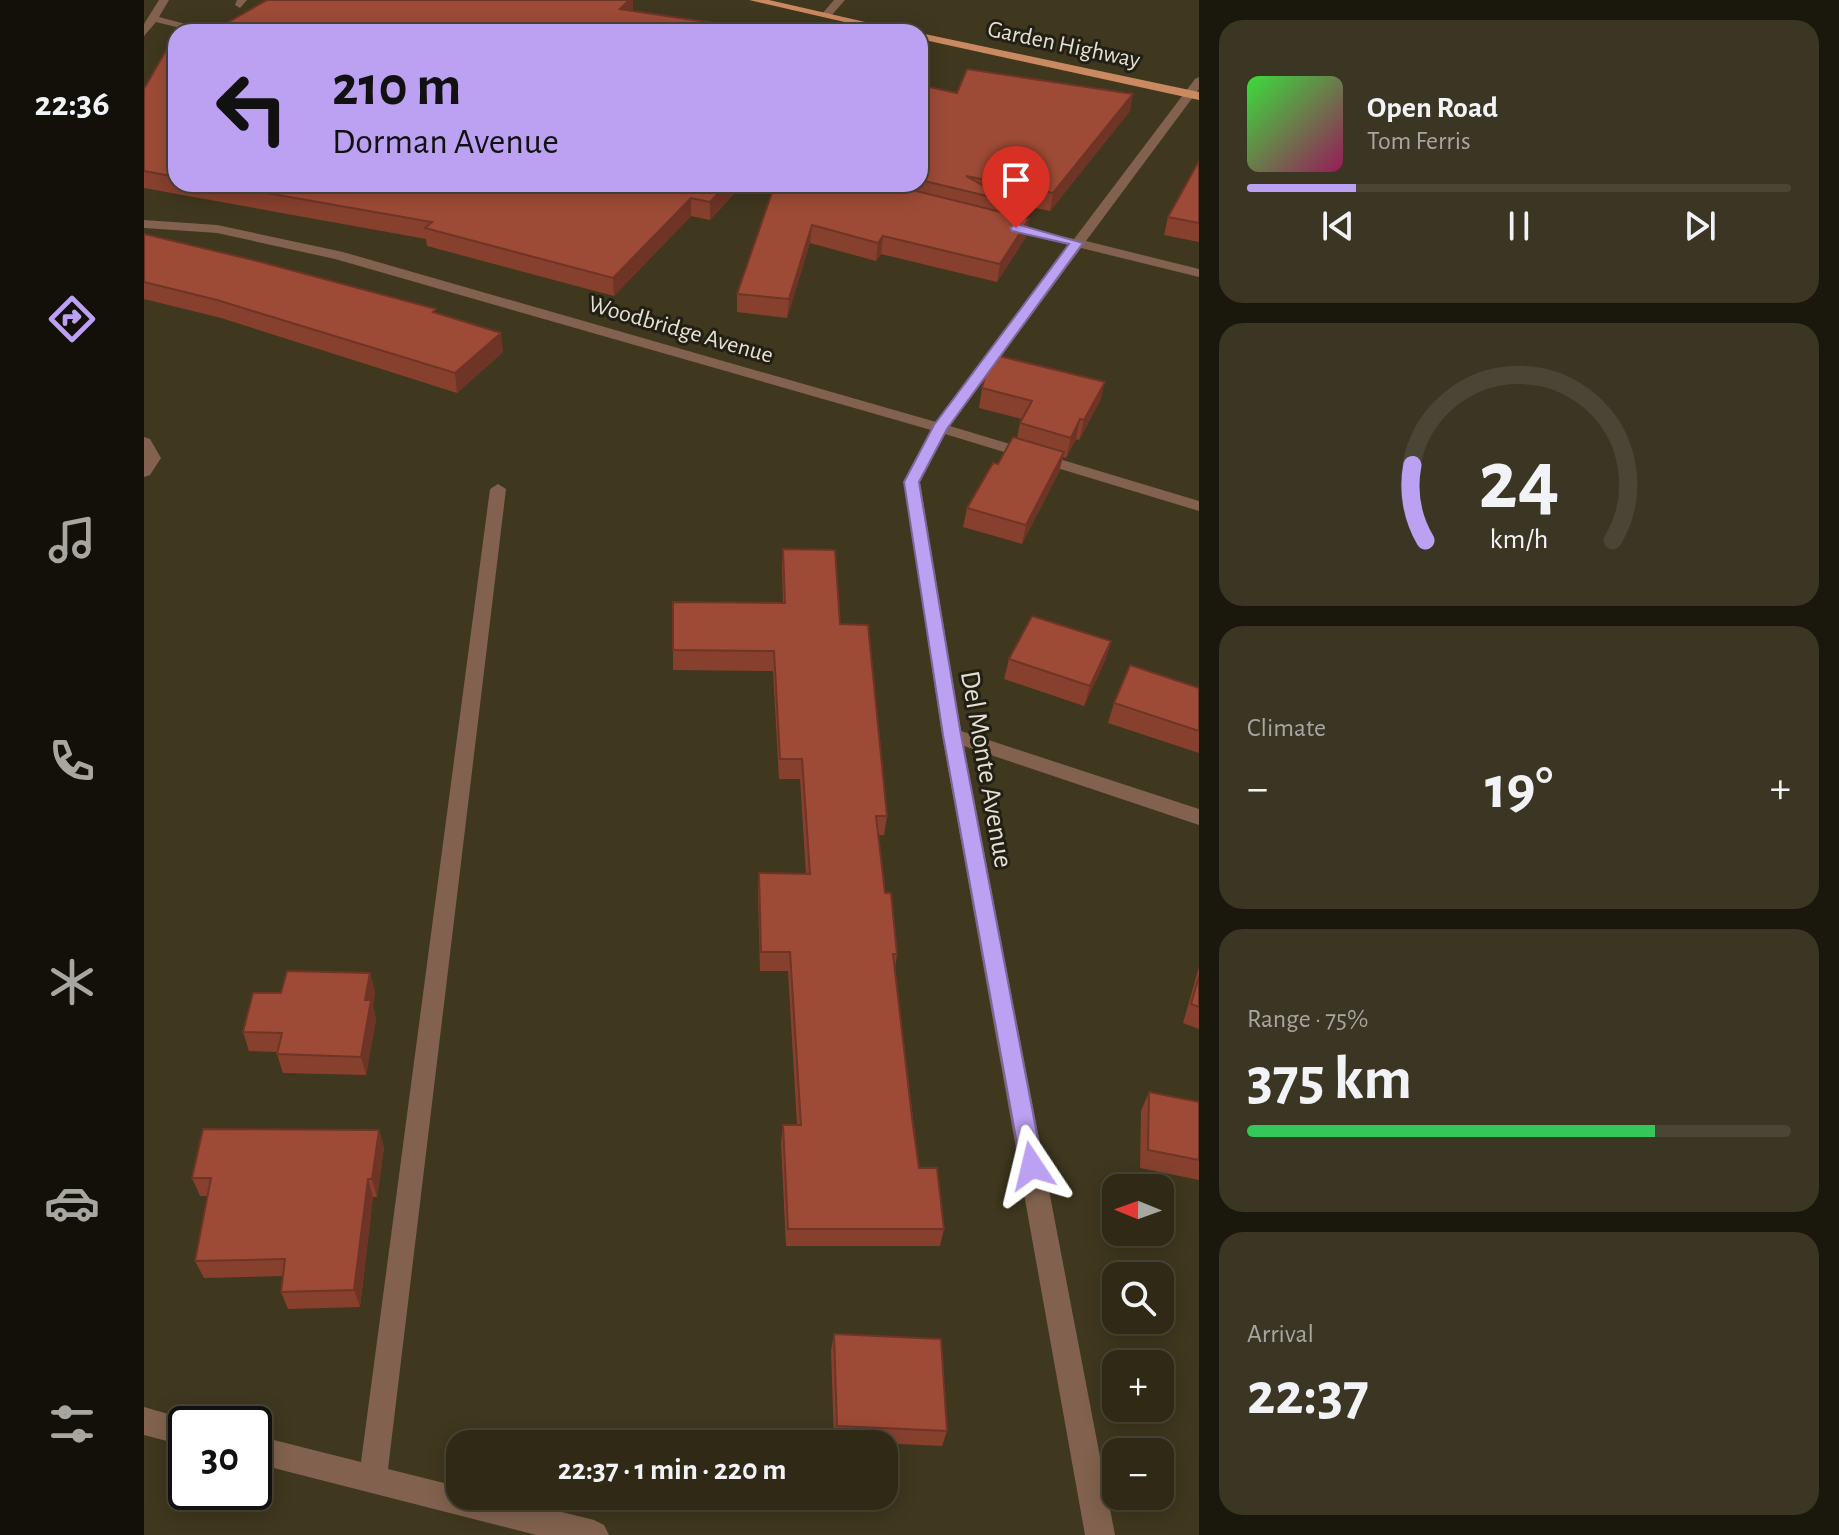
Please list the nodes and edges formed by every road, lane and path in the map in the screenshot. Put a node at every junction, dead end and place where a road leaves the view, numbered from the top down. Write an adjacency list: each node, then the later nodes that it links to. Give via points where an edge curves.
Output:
1 (164, 0): 5 (street)
2 (754, 0): 4 (main road)
3 (840, 0): 4 (street)
4 (826, 15): 7 (main road)
5 (152, 18): 6 (street); 8 (street)
6 (177, 24)
7 (867, 24)
8 (144, 33)
9 (928, 38): 10 (main road, Garden Highway)
10 (1196, 90): 13 (street, Del Monte Avenue)
11 (986, 221): 13 (street)
12 (144, 224): 15 (street, Woodbridge Avenue, via 217,229 338,255)
13 (1076, 243): 14 (street); 15 (street, Del Monte Avenue)
14 (1199, 273)
15 (940, 428): 19 (street, Woodbridge Avenue); 20 (street, Del Monte Avenue, via 912,482)
16 (144, 442): 17 (street, via 153,458)
17 (144, 472)
18 (498, 489): 25 (street)
19 (1199, 506)
20 (952, 735): 21 (street); 27 (street, Del Monte Avenue)
21 (1199, 817)
22 (144, 1421): 23 (street)
23 (168, 1427)
24 (272, 1454): 25 (street)
25 (373, 1479): 26 (street)
26 (594, 1535)
27 (1100, 1535)

